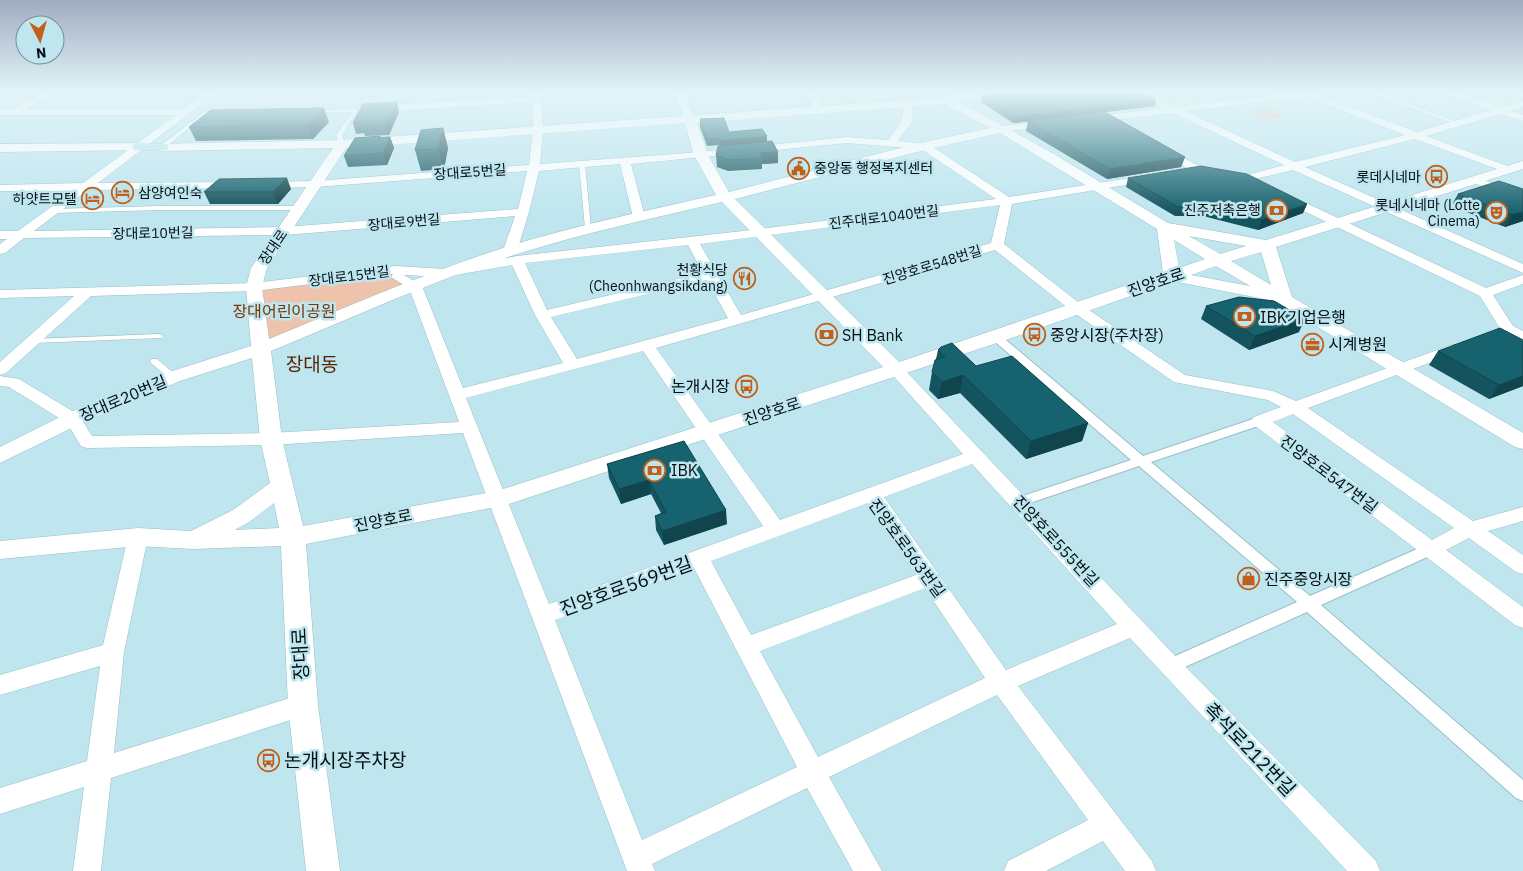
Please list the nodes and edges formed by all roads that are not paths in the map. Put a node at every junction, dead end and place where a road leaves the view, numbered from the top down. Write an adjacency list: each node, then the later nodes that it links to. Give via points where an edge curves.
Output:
1 (538, 131): 25 (street)
2 (160, 132): 18 (street)
3 (182, 132): 19 (lane)
4 (342, 132): 15 (lane, via 339,136)
5 (528, 132): 15 (street)
6 (693, 132): 21 (street)
7 (901, 132): 14 (street)
8 (989, 132): 16 (street, 장대로15번길)
9 (1006, 132): 33 (street)
10 (1220, 132): 24 (street)
11 (1408, 132): 13 (street)
12 (1428, 132): 13 (street)
13 (1417, 135): 24 (street); 26 (street)
14 (892, 142): 16 (street, 장대로5번길); 21 (street, 장대로5번길, via 847,140)
15 (342, 144): 19 (street); 32 (street, 장대로)
16 (924, 146): 36 (street, 장대로15번길); 38 (street)
17 (1156, 146): 27 (street)
18 (139, 147): 19 (main road); 20 (street); 34 (street)
19 (162, 147)
20 (0, 148)
21 (701, 155): 22 (street, 장대로5번길); 36 (street)
22 (625, 161): 23 (street, 장대로5번길); 44 (street)
23 (582, 164): 25 (street, 장대로5번길); 47 (lane)
24 (1294, 166): 30 (street); 41 (street)
25 (533, 167): 32 (street, 장대로5번길); 43 (street)
26 (1516, 168): 31 (street, 진양호로)
27 (1198, 170): 28 (street); 30 (street)
28 (1180, 173)
29 (1162, 176): 33 (street, 진주대로1040번길)
30 (1237, 177): 45 (street)
31 (1476, 180): 37 (street); 41 (street, 진양호로)
32 (316, 184): 34 (street, 장대로5번길); 40 (street, 장대로)
33 (1099, 186): 38 (street, 진주대로1040번길); 46 (street)
34 (85, 187): 35 (street, 장대로5번길); 42 (street)
35 (0, 188)
36 (725, 197): 44 (street, 장대로15번길); 49 (street)
37 (1523, 199)
38 (1007, 202): 49 (street, 진주대로1040번길); 53 (street)
39 (160, 208): 40 (lane, 장대로); 42 (lane)
40 (298, 208): 48 (street, 장대로)
41 (1388, 208): 45 (street, 진양호로); 58 (street)
42 (53, 211): 51 (street)
43 (523, 212): 48 (street, 장대로9번길); 56 (street)
44 (639, 217): 47 (street, 장대로15번길)
45 (1336, 222): 54 (street, 진양호로); 67 (street)
46 (1164, 227): 54 (street); 57 (street); 62 (street)
47 (588, 228): 56 (street, 장대로15번길)
48 (285, 231): 51 (street, 장대로10번길); 65 (street, 장대로, via 259,268)
49 (761, 233): 52 (street, 진주대로1040번길); 69 (street)
50 (0, 235): 51 (street, 장대로10번길)
51 (21, 235): 55 (street)
52 (692, 241): 56 (street, 진주대로1040번길); 61 (street)
53 (996, 245): 69 (street, 진양호로548번길); 71 (street, 진양호로548번길)
54 (1267, 245): 57 (street, 진양호로); 70 (street)
55 (0, 250)
56 (513, 255): 60 (street, 장대로15번길); 72 (street)
57 (1218, 260): 62 (street, 진양호로); 70 (street)
58 (1523, 269)
59 (386, 271): 60 (street, 장대로15번길); 64 (street); 65 (street, 장대로15번길)
60 (444, 273): 64 (street, 장대로15번길)
61 (712, 275): 72 (street); 73 (street)
62 (1172, 276): 70 (street); 71 (street, 진양호로)
63 (1523, 279): 67 (street)
64 (415, 286): 82 (street); 90 (street, 진양호로569번길)
65 (254, 287): 66 (street, 장대로15번길); 82 (street, 장대로)
66 (87, 292): 68 (street, 장대로15번길); 79 (street)
67 (1485, 293): 74 (street)
68 (0, 294)
69 (825, 297): 73 (street, 진양호로548번길); 87 (street)
70 (1284, 298): 85 (street)
71 (1078, 309): 77 (street, 진양호로); 91 (street, 진양호로547번길, via 1180,379 1273,396)
72 (542, 315): 84 (street)
73 (737, 321): 81 (street, 진양호로548번길)
74 (1507, 329): 76 (street); 78 (street)
75 (159, 336): 79 (lane)
76 (1490, 336)
77 (996, 337): 87 (street, 진양호로); 100 (street)
78 (1523, 337)
79 (33, 340): 86 (street)
80 (1472, 342): 85 (street, 진양호로547번길)
81 (647, 346): 84 (street, 진양호로548번길); 95 (street)
82 (260, 348): 88 (street, 장대로20번길); 96 (street, 장대로)
83 (154, 361): 88 (lane, 장대로20번길)
84 (574, 366): 90 (street, 진양호로548번길)
85 (1401, 368): 91 (street, 진양호로547번길); 97 (street)
86 (0, 370)
87 (896, 370): 95 (street, 진양호로); 99 (street, 진양호로555번길)
88 (173, 377): 92 (street, 장대로20번길)
89 (0, 381): 92 (street, 장대로20번길, via 13,382)
90 (458, 395): 94 (street, 진양호로569번길)
91 (1295, 407): 93 (street, 진양호로547번길); 106 (street, 진양호로547번길)
92 (73, 420): 96 (street, via 87,442); 98 (street, 장대로20번길)
93 (1260, 421): 100 (street); 112 (street, 진양호로547번길)
94 (469, 427): 96 (street); 103 (street, 진양호로569번길)
95 (708, 432): 103 (street, 진양호로); 107 (street)
96 (271, 439): 101 (street, 장대로)
97 (1523, 442)
98 (0, 456)
99 (976, 456): 102 (street); 104 (street, 진양호로555번길)
100 (1141, 461): 104 (street); 116 (street)
101 (282, 485): 108 (street, 장대로); 110 (street, via 240,516)
102 (872, 494): 107 (street, 진양호로563번길); 115 (street, 진양호로563번길)
103 (498, 499): 108 (street, 진양호로); 117 (street, 진양호로569번길)
104 (1019, 502): 119 (street, 진양호로555번길)
105 (1523, 514): 106 (street)
106 (1470, 529): 112 (street); 114 (street, 진양호로547번길)
107 (776, 530): 113 (street, 진양호로563번길)
108 (293, 537): 110 (street, 진양호로); 125 (street, 장대로)
109 (138, 538): 110 (street, 진양호로); 111 (street, 진양호로); 121 (street)
110 (193, 540)
111 (0, 550)
112 (1429, 550): 116 (street); 118 (street, 진양호로547번길)
113 (699, 558): 117 (street, 진양호로569번길); 120 (street, 진양호로569번길)
114 (1523, 566)
115 (930, 578): 120 (street); 123 (street, 진양호로563번길)
116 (1310, 605): 122 (street); 128 (street)
117 (543, 615): 131 (street, 진양호로569번길)
118 (1523, 619)
119 (1135, 626): 122 (street, 촉석로212번길); 123 (street)
120 (747, 646): 127 (street, 진양호로569번길)
121 (113, 652): 124 (street); 126 (street)
122 (1170, 666): 137 (street, 촉석로212번길)
123 (1001, 682): 127 (street); 130 (street, 진양호로563번길)
124 (0, 685)
125 (303, 705): 126 (street); 133 (street, 장대로)
126 (99, 769): 129 (street); 132 (street)
127 (813, 773): 131 (street); 134 (street, 진양호로569번길)
128 (1523, 792)
129 (0, 801)
130 (1107, 824): 135 (street); 136 (street, 진양호로563번길)
131 (639, 864)
132 (87, 871)
133 (323, 871)
134 (868, 871)
135 (1018, 871)
136 (1142, 871)
137 (1366, 871)

